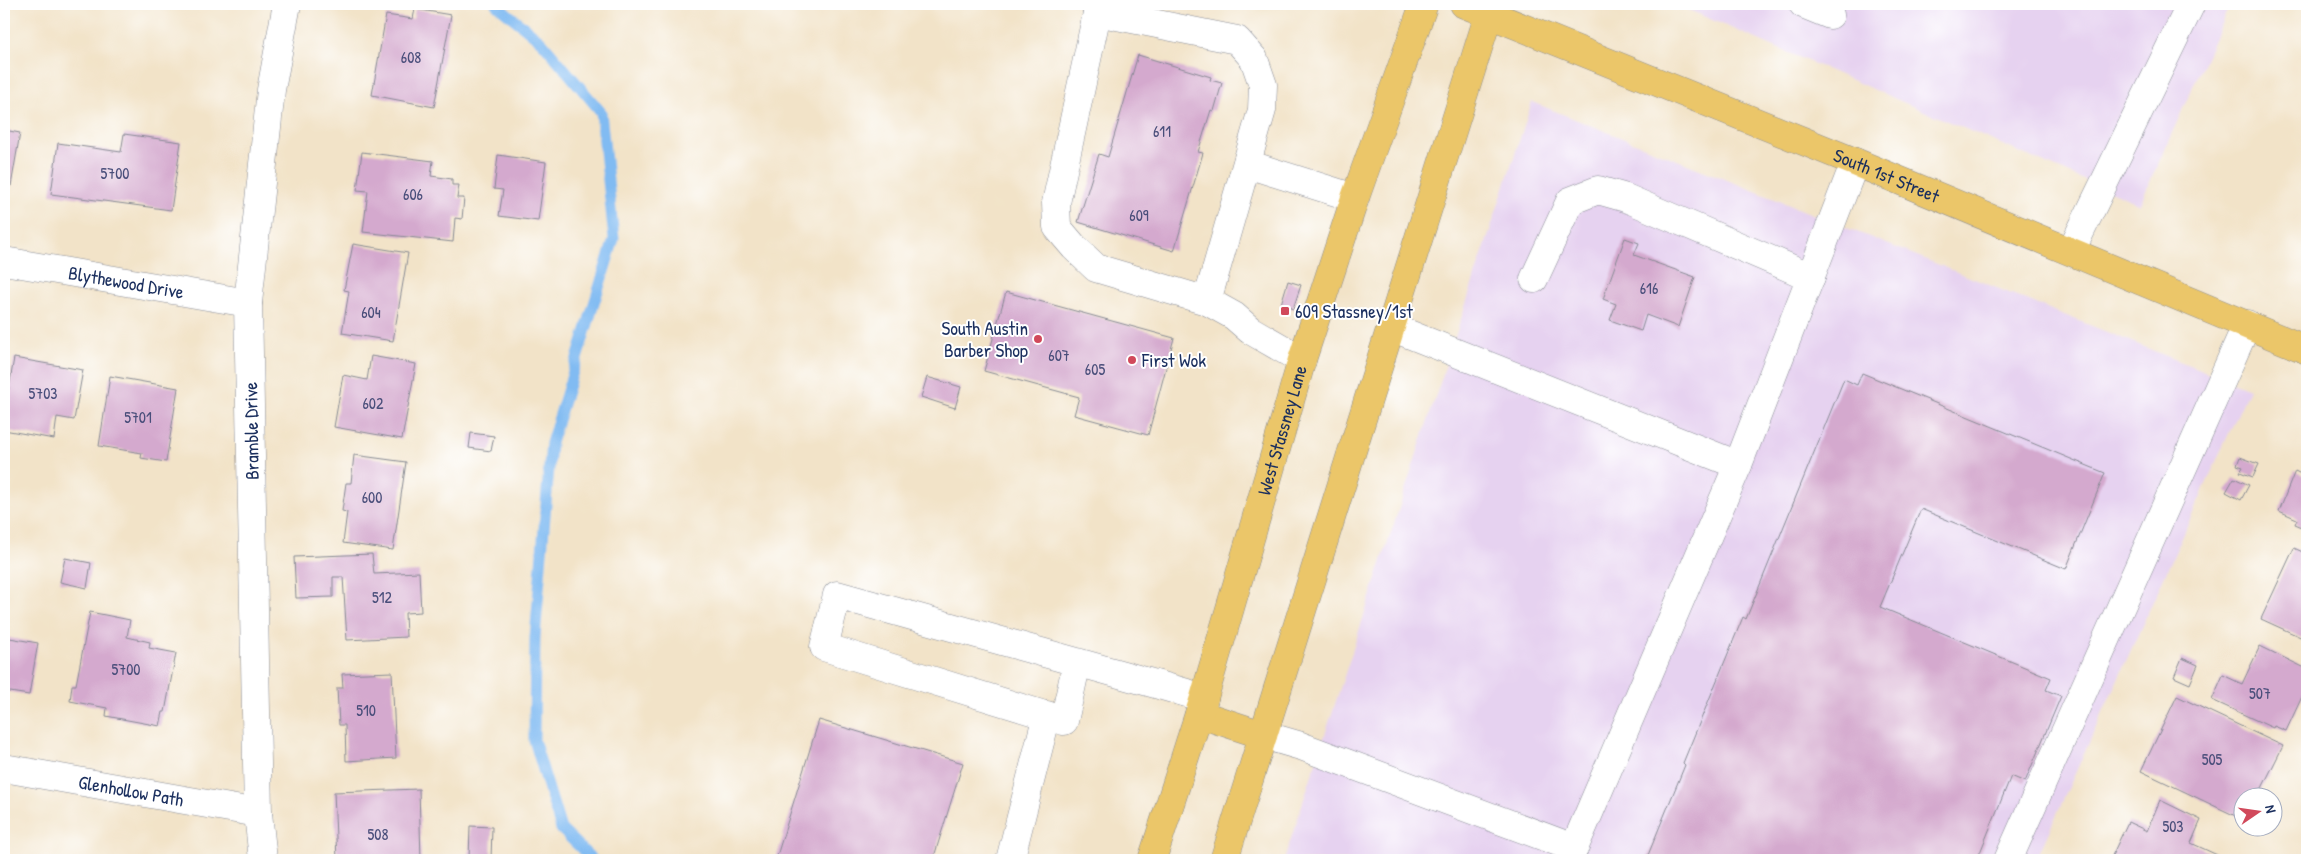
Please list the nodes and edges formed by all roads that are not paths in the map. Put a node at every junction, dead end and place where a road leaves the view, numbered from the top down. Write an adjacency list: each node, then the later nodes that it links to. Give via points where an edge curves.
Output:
1 (287, 4): 16 (street, Bramble Drive, via 271,90)
2 (1424, 4): 10 (main road, West Stassney Lane)
3 (1803, 4): 7 (street)
4 (2191, 4): 11 (street)
5 (1482, 7): 8 (main road, South 1st Street); 18 (main road)
6 (1098, 8): 9 (street, via 1237,40 1254,60 1263,85 1262,110); 15 (street, via 1056,203 1057,227 1096,268)
7 (1830, 15)
8 (1855, 162): 11 (main road, South 1st Street); 13 (street)
9 (1247, 164): 10 (street); 15 (street)
10 (1355, 198): 20 (main road, West Stassney Lane)
11 (2071, 251): 17 (main road, South 1st Street)
12 (4, 261): 16 (street, Blythewood Drive)
13 (1811, 277): 14 (street, via 1626,198 1598,190 1570,200); 21 (street)
14 (1534, 279)
15 (1207, 301): 20 (street)
16 (248, 303): 27 (street, Bramble Drive)
17 (2247, 324): 19 (main road, South 1st Street); 33 (street)
18 (1391, 327): 21 (street); 25 (main road)
19 (2307, 350)
20 (1302, 360): 23 (main road, West Stassney Lane)
21 (1738, 465): 28 (street)
22 (1077, 662): 23 (street); 24 (street, via 1064,721); 24 (street, via 836,595 824,647)
23 (1202, 706): 25 (main road); 31 (main road, West Stassney Lane)
24 (1047, 715): 30 (street)
25 (1263, 735): 28 (street, via 1301,746); 32 (main road)
26 (4, 768): 27 (street, Glenhollow Path)
27 (258, 813): 29 (street, Bramble Drive)
28 (1572, 854)
29 (263, 860)
30 (1010, 860)
31 (1152, 860)
32 (1224, 860)
33 (2008, 860)

